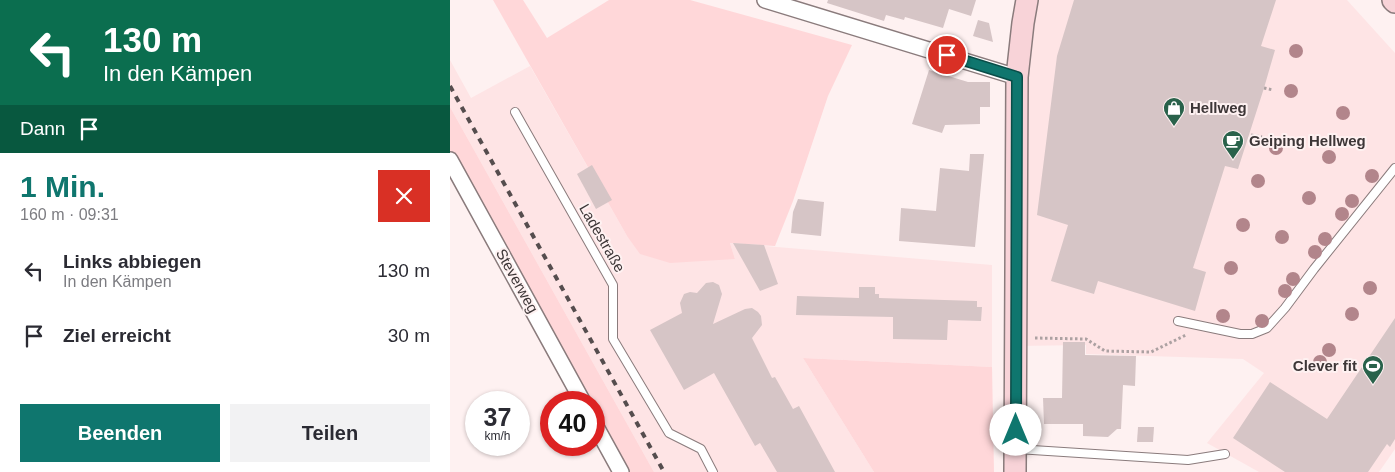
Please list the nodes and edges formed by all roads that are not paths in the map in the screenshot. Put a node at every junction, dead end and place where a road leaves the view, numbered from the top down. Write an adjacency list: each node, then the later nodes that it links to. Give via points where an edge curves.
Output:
1 (765, 0): 3 (street)
2 (1027, 0): 3 (street)
3 (1017, 77): 10 (street)
4 (515, 112): 13 (lane, Ladestraße, via 613,285 613,339 669,433 701,449)
5 (450, 160): 8 (street, Steverweg)
6 (1395, 168): 7 (lane, via 1267,328 1252,334 1240,334)
7 (1178, 320)
8 (577, 391)
9 (605, 444): 12 (street)
10 (1016, 449): 11 (lane, via 1188,460); 14 (street)
11 (1225, 454)
12 (620, 472)
13 (713, 472)
14 (1015, 472)

